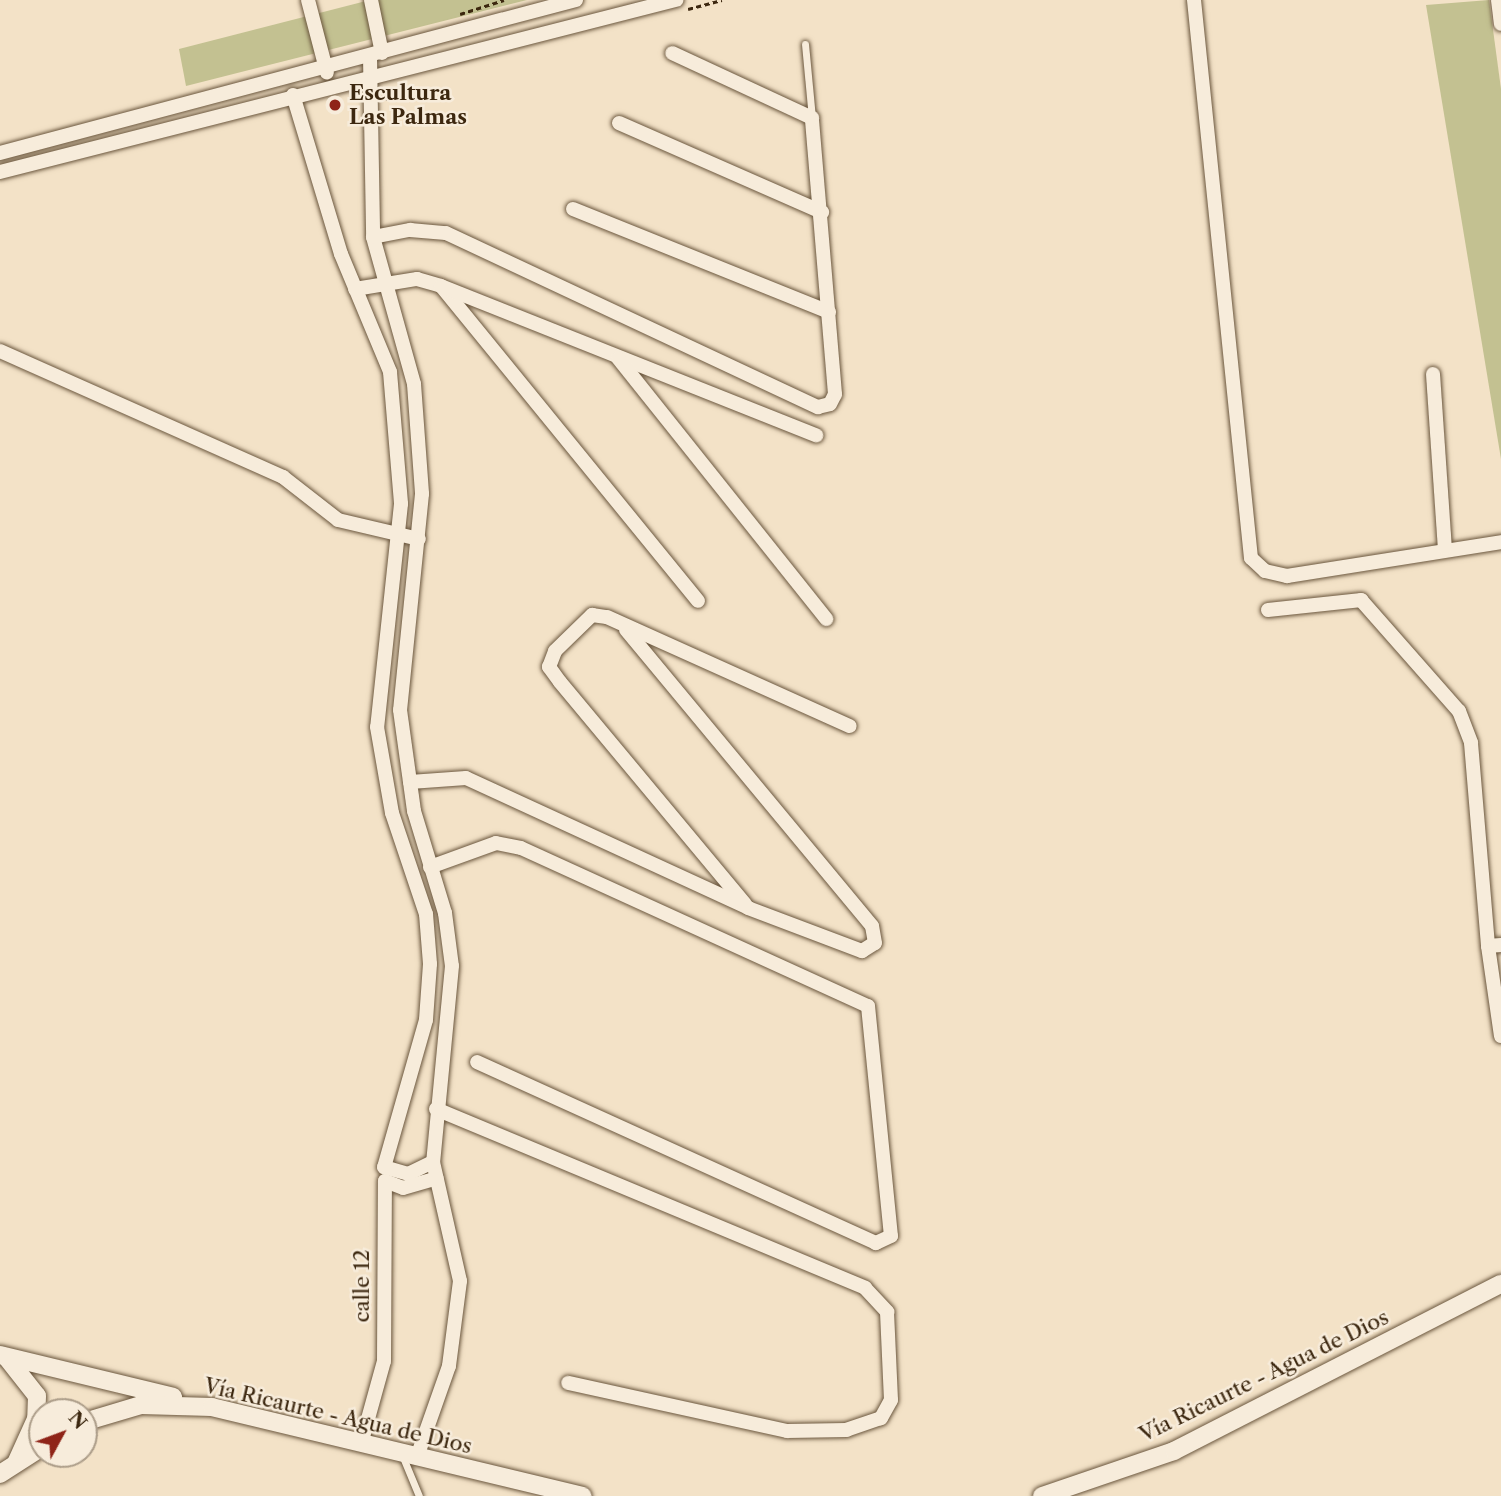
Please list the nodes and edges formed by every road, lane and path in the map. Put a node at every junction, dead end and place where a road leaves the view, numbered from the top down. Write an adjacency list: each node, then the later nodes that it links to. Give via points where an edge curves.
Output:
1 (309, 0): 11 (street)
2 (370, 0): 10 (street)
3 (576, 0): 10 (street)
4 (676, 0): 12 (street)
5 (1194, 0): 33 (street, via 1251,558 1265,571 1287,576)
6 (1498, 0): 7 (street)
7 (1501, 24)
8 (805, 44): 15 (lane)
9 (672, 53): 15 (street)
10 (376, 55): 11 (street); 12 (street)
11 (326, 66): 13 (street); 17 (street)
12 (374, 76): 13 (street); 21 (street, via 369,173)
13 (329, 86): 14 (street)
14 (293, 95): 18 (street); 24 (street)
15 (812, 118): 20 (street)
16 (619, 123): 20 (street)
17 (0, 153)
18 (0, 172)
19 (573, 209): 25 (street)
20 (822, 212): 25 (street)
21 (373, 237): 22 (street); 25 (street, via 410,230 446,233 818,407 830,404 835,394)
22 (386, 282): 23 (street, via 417,279); 24 (street); 31 (street, via 414,383)
23 (441, 286): 27 (street); 34 (street)
24 (355, 289): 30 (street, via 390,372 400,458)
25 (829, 312)
26 (0, 351): 30 (street, via 282,477 338,520)
27 (617, 356): 29 (street); 36 (street)
28 (1433, 374): 33 (street)
29 (816, 435)
30 (397, 536): 31 (street); 41 (street, via 377,727)
31 (419, 538): 39 (street, via 400,710)
32 (1501, 542): 33 (street)
33 (1445, 548)
34 (698, 600)
35 (1268, 610): 46 (street, via 1361,600 1459,711 1472,743)
36 (827, 619)
37 (625, 630): 38 (street); 43 (street, via 592,615 555,651 550,667); 43 (street, via 872,926 875,943 862,951)
38 (850, 726)
39 (410, 782): 40 (street); 43 (street, via 466,778)
40 (414, 811): 41 (street); 42 (street)
41 (392, 813): 45 (street)
42 (430, 867): 44 (street); 48 (street, via 496,843 521,848 868,1006 891,1236 876,1243)
43 (748, 908)
44 (444, 913): 45 (street); 49 (street, via 452,966)
45 (426, 914): 50 (street, via 426,1020 384,1167 408,1174)
46 (1494, 945): 47 (street)
47 (1501, 1036)
48 (477, 1062)
49 (436, 1109): 50 (street); 54 (street, via 865,1288 887,1312 891,1400 881,1418 847,1430 787,1431)
50 (433, 1162): 51 (street)
51 (438, 1178): 57 (street, calle 12, via 403,1188 385,1181 384,1361); 59 (street, via 460,1281 449,1366)
52 (1501, 1284): 64 (street, Vía Ricaurte - Agua de Dios, via 1174,1451)
53 (2, 1356): 55 (street); 60 (street, via 37,1396 36,1419)
54 (568, 1383)
55 (212, 1407): 56 (street, Vía Ricaurte - Agua de Dios, via 141,1405); 57 (street, Vía Ricaurte - Agua de Dios)
56 (98, 1418)
57 (361, 1444): 59 (street, Vía Ricaurte - Agua de Dios)
58 (28, 1456): 60 (street)
59 (410, 1456): 62 (lane); 63 (street, Vía Ricaurte - Agua de Dios)
60 (16, 1463): 61 (street)
61 (0, 1474)
62 (419, 1496)
63 (582, 1496)
64 (1042, 1496)

